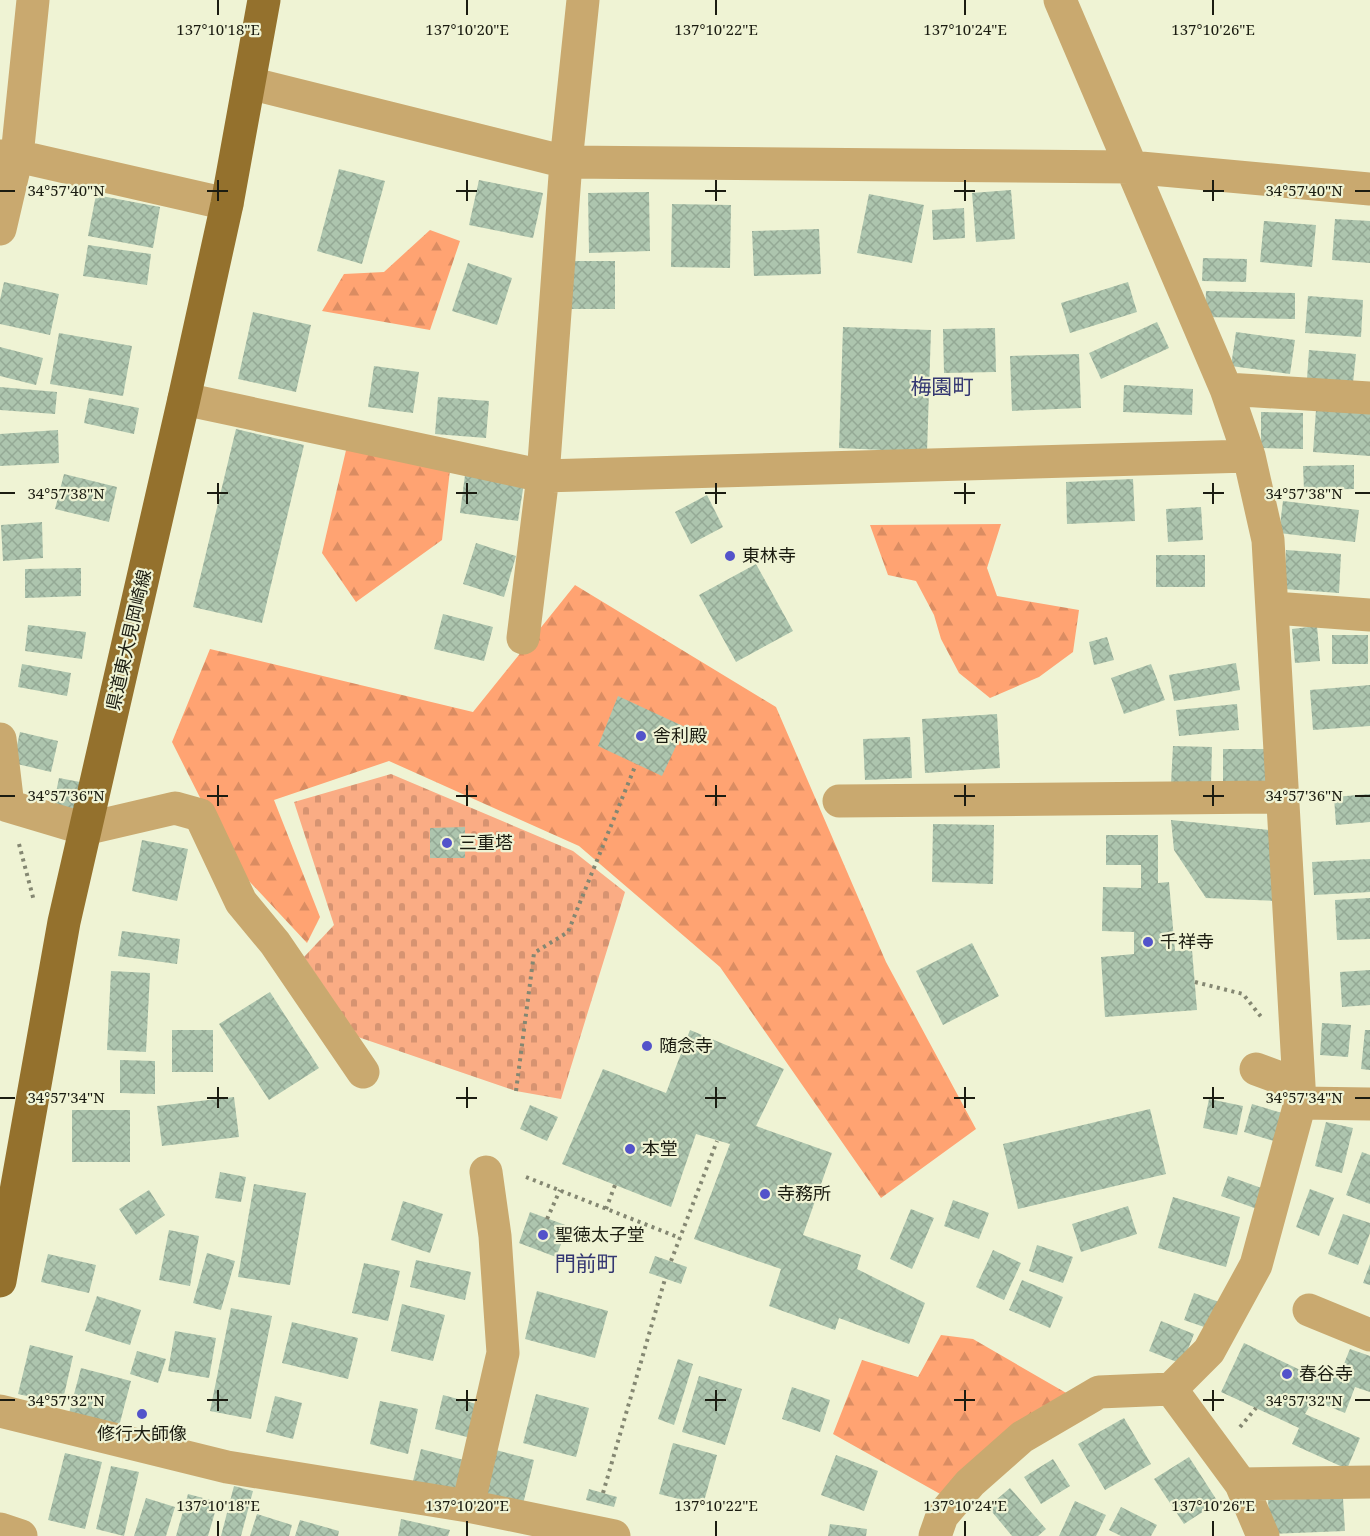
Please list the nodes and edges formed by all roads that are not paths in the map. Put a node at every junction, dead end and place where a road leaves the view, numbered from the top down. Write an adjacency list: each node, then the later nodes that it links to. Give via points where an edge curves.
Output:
1 (33, 0): 6 (street)
2 (264, 0): 5 (main road, 県道東大見岡崎線)
3 (584, 0): 7 (street)
4 (1060, 0): 8 (street)
5 (249, 83): 7 (street); 10 (main road, 県道東大見岡崎線)
6 (9, 156): 10 (street); 11 (street)
7 (566, 162): 8 (street); 16 (street)
8 (1130, 166): 9 (street); 12 (street)
9 (1370, 189)
10 (227, 204): 14 (main road, 県道東大見岡崎線)
11 (0, 229)
12 (1226, 389): 13 (street); 15 (street)
13 (1370, 398)
14 (184, 399): 16 (street); 23 (main road, 県道東大見岡崎線)
15 (1249, 456): 16 (street); 17 (street, via 1268,540)
16 (543, 476): 19 (street)
17 (1274, 608): 18 (street); 21 (street)
18 (1370, 615)
19 (523, 638)
20 (0, 739): 23 (street, via 8,806)
21 (1281, 797): 22 (street); 26 (street)
22 (838, 801)
23 (85, 829): 25 (street, via 175,808 200,815 241,902 275,943); 29 (main road, 県道東大見岡崎線, via 64,922)
24 (1256, 1069): 26 (street)
25 (363, 1072)
26 (1300, 1094): 27 (street); 32 (street, via 1256,1265 1209,1351)
27 (1370, 1104)
28 (486, 1172): 36 (street, via 503,1353)
29 (0, 1281)
30 (1309, 1310): 31 (street)
31 (1370, 1335)
32 (1171, 1389): 35 (street); 40 (street, via 1099,1392 1022,1437 970,1484 942,1516)
33 (0, 1411): 36 (street, via 227,1467)
34 (1370, 1482): 35 (street)
35 (1241, 1484): 41 (street)
36 (468, 1506): 38 (street)
37 (0, 1529): 39 (street)
38 (598, 1535)
39 (21, 1536)
40 (935, 1536)
41 (1263, 1536)

